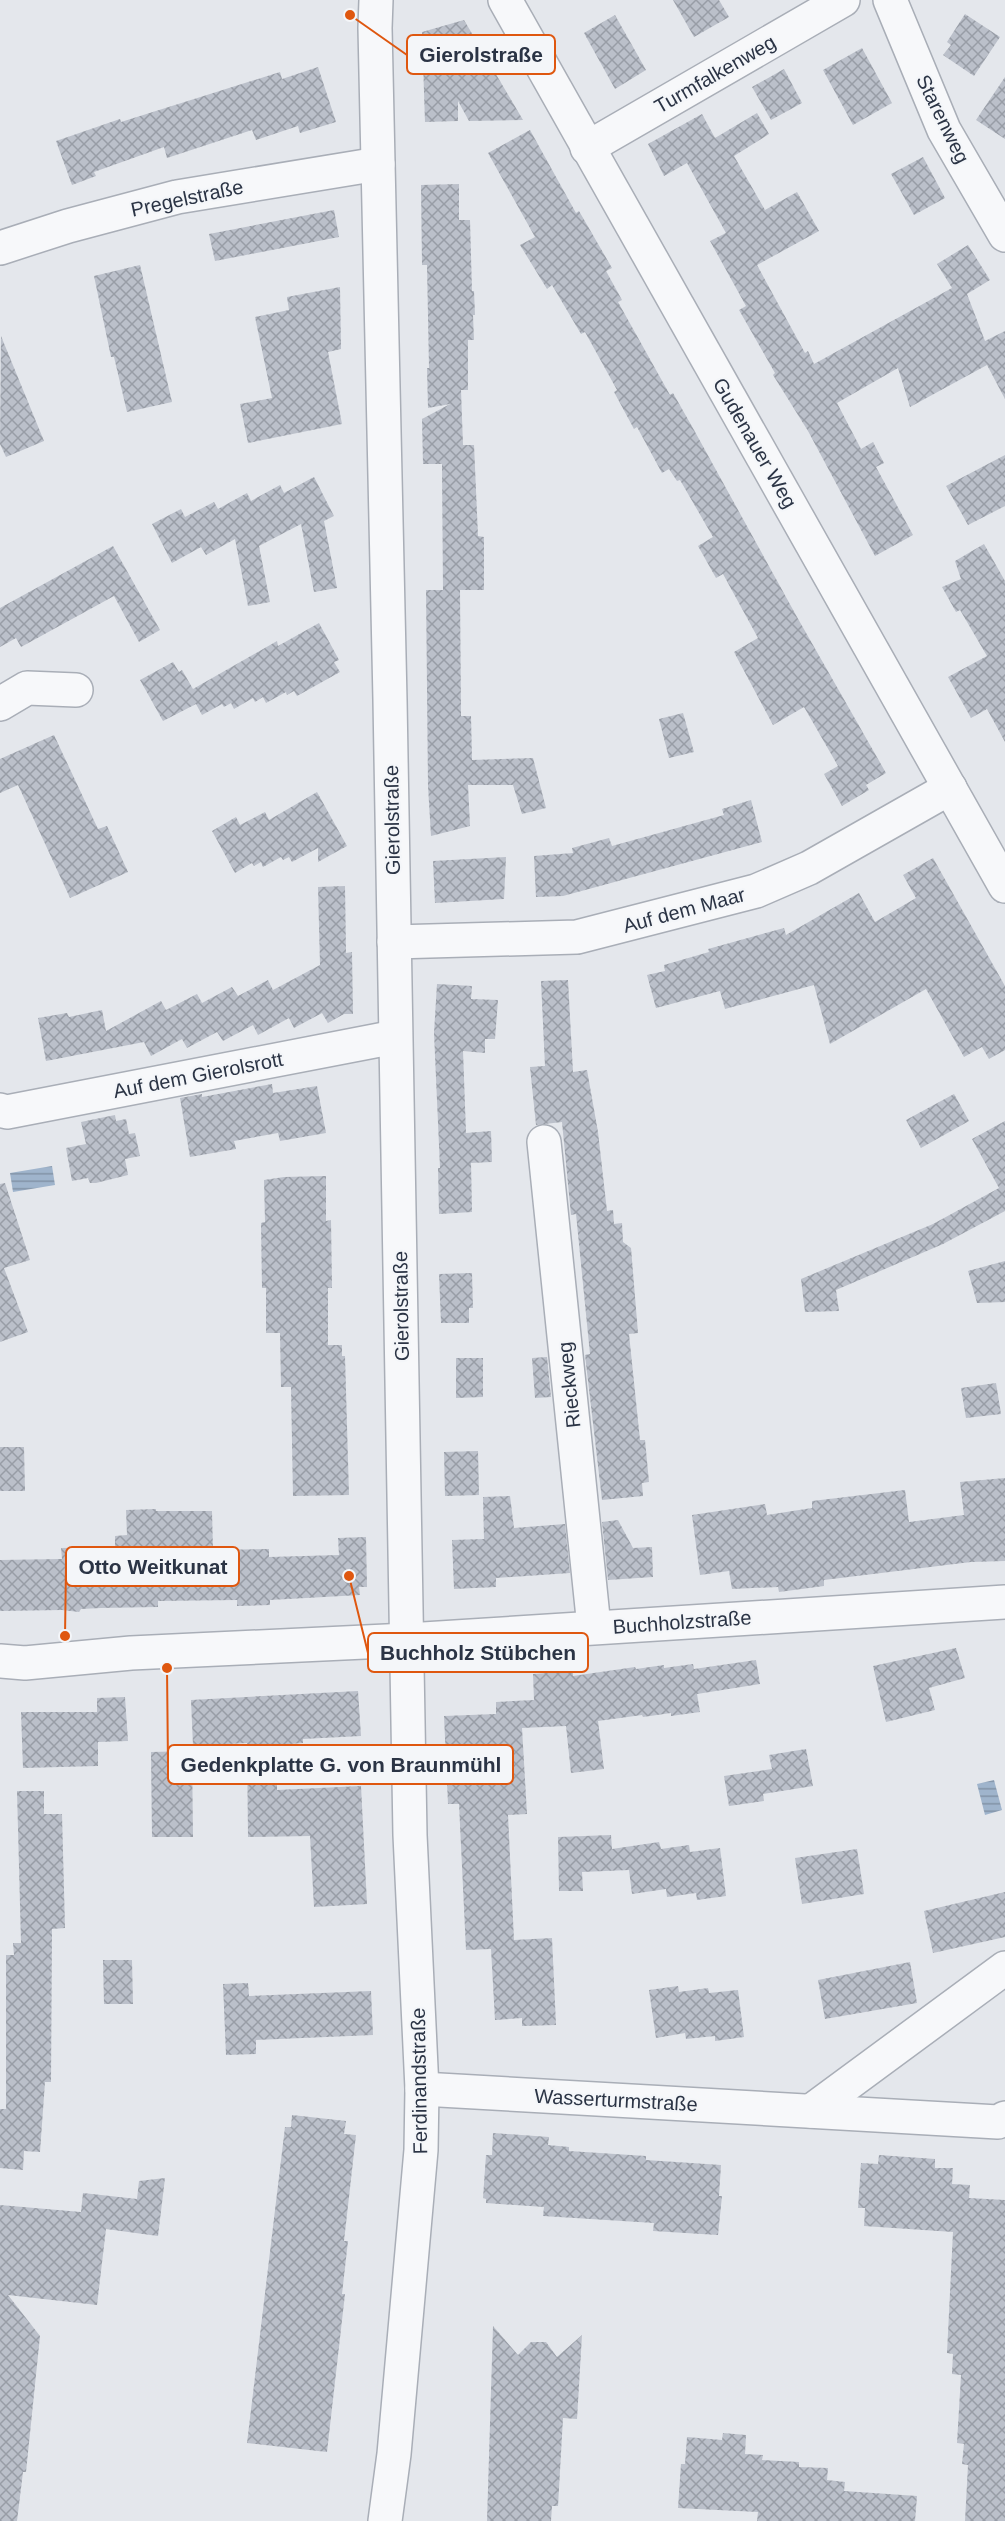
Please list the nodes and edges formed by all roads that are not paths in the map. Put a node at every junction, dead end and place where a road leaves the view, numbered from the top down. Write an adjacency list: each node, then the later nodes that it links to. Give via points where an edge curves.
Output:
1 (376, 0): 6 (street, Gierolstraße)
2 (505, 0): 5 (street, Gudenauer Weg)
3 (843, 0): 5 (street, Turmfalkenweg)
4 (890, 0): 7 (street, Starenweg, via 944,130)
5 (587, 148): 11 (street, Gudenauer Weg)
6 (378, 164): 8 (street, Pregelstraße, via 177,197); 13 (street, Gierolstraße)
7 (1005, 235)
8 (0, 248)
9 (76, 690): 10 (street, via 27,688)
10 (0, 704)
11 (950, 788): 12 (street, Gudenauer Weg); 13 (street, Auf dem Maar, via 809,868 756,891 577,937)
12 (1005, 886)
13 (394, 942): 14 (street, Gierolstraße)
14 (395, 1037): 15 (street, Auf dem Gierolsrott, via 7,1112); 19 (street, Gierolstraße)
15 (0, 1110)
16 (544, 1142): 18 (street, Rieckweg)
17 (1005, 1602): 18 (street, Buchholzstraße)
18 (594, 1627): 19 (street, Buchholzstraße)
19 (407, 1640): 20 (street, Buchholzstraße, via 131,1653 25,1663); 22 (street, Ferdinandstraße, via 410,1826)
20 (0, 1660)
21 (1005, 1968): 23 (street)
22 (422, 2090): 23 (street, Wasserturmstraße); 25 (street, Ferdinandstraße, via 421,2150)
23 (811, 2111): 24 (street, Wasserturmstraße, via 998,2122)
24 (1005, 2118)
25 (385, 2521)

